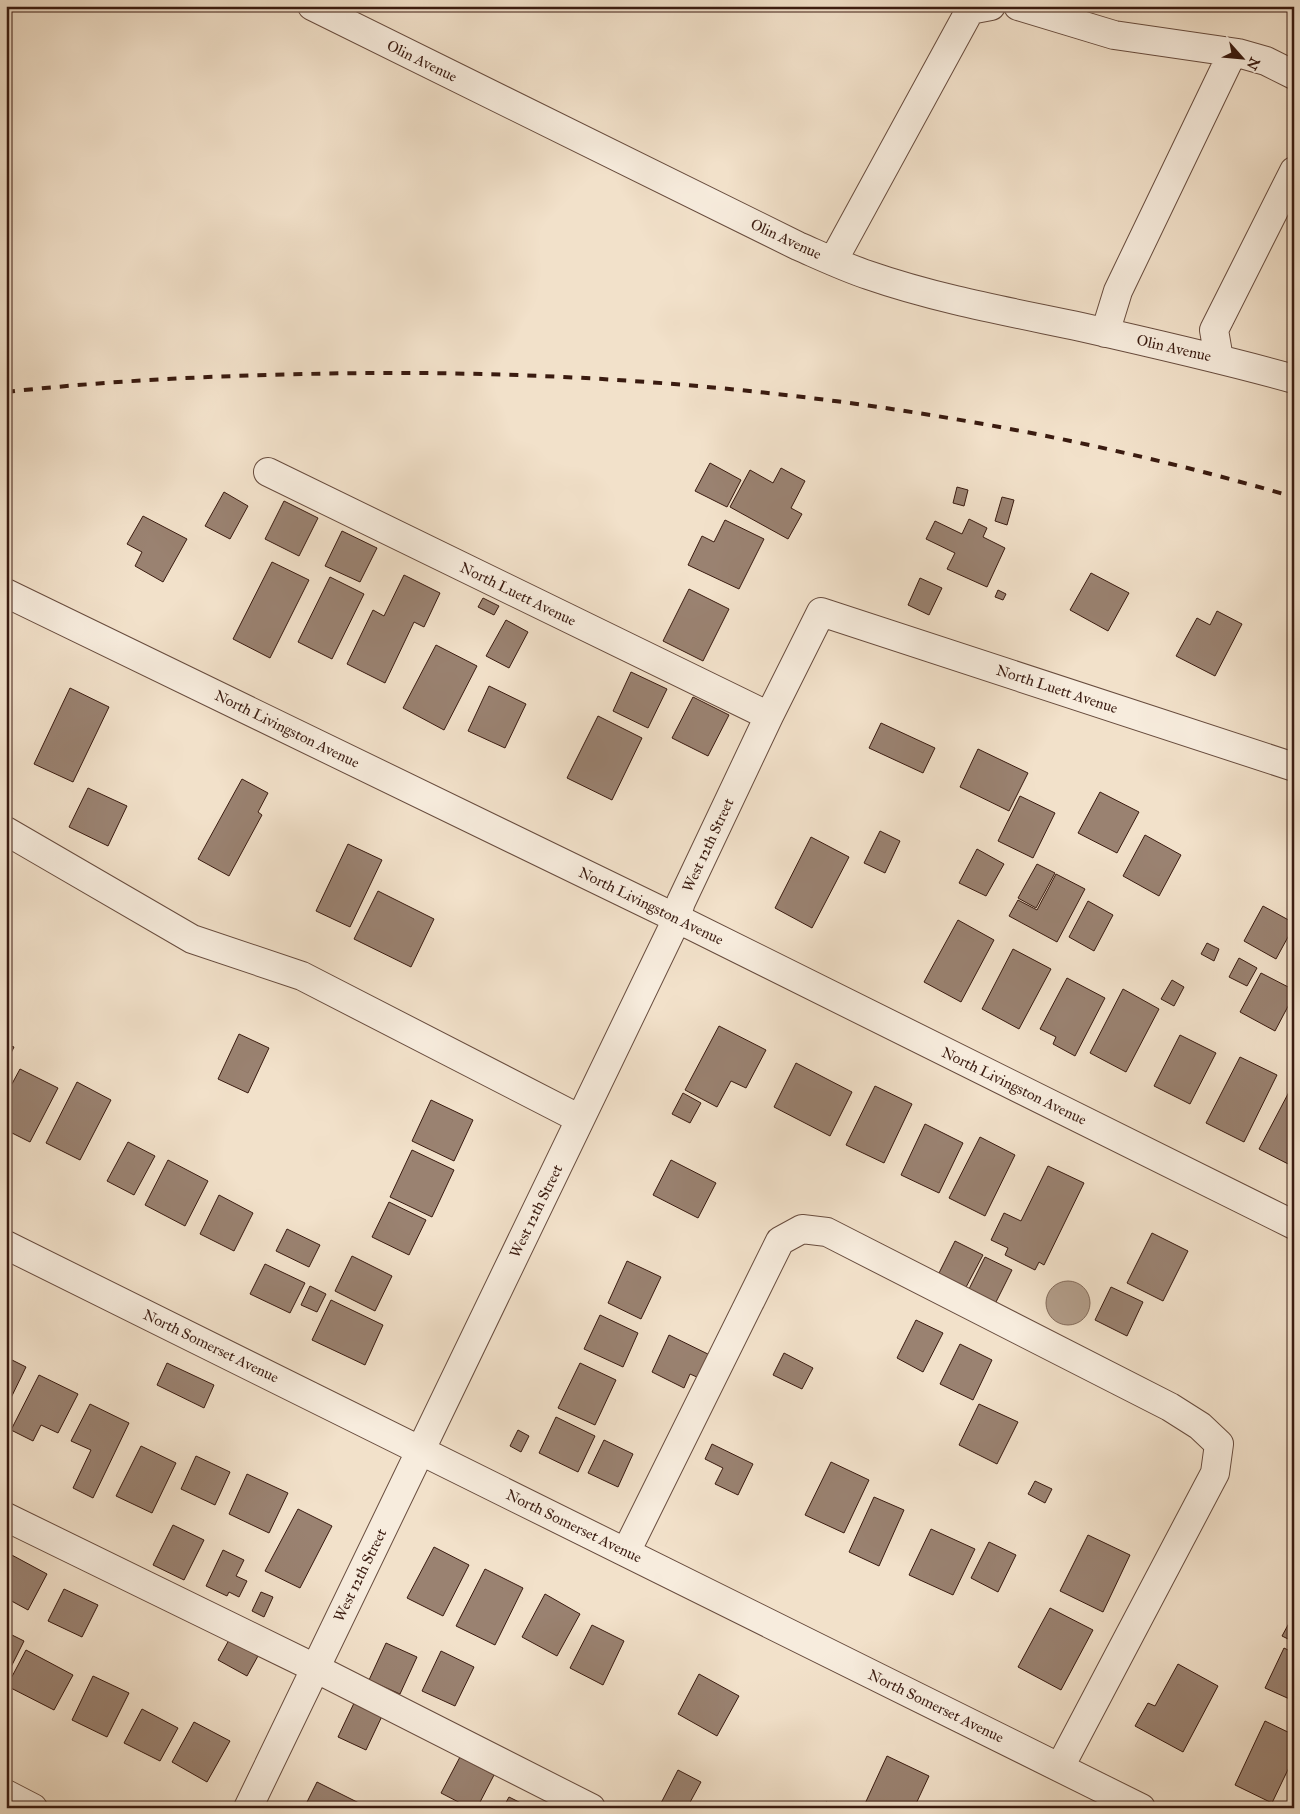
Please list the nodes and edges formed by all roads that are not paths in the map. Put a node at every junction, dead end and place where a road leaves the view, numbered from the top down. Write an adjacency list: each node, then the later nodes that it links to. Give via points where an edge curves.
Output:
1 (312, 6): 7 (street, Olin Avenue)
2 (991, 6): 7 (street, via 970,10)
3 (1018, 6): 4 (street, via 1114,35)
4 (1238, 53): 5 (street, via 1266,61); 8 (street, via 1229,60 1122,282)
5 (1294, 75)
6 (1294, 171): 9 (street, via 1214,330)
7 (832, 261): 8 (street, Olin Avenue, via 941,296)
8 (1105, 333): 9 (street, Olin Avenue)
9 (1219, 359): 10 (street, Olin Avenue)
10 (1294, 379)
11 (268, 472): 14 (street, North Luett Avenue)
12 (6, 593): 17 (street, North Livingston Avenue)
13 (821, 612): 14 (street, West 12th Street); 15 (street, North Luett Avenue)
14 (769, 716): 17 (street, West 12th Street)
15 (1294, 767)
16 (6, 831): 18 (street, via 192,939 302,976)
17 (676, 918): 18 (street, West 12th Street); 19 (street, North Livingston Avenue)
18 (580, 1119): 21 (street, West 12th Street)
19 (1294, 1225)
20 (6, 1245): 21 (street, North Somerset Avenue)
21 (420, 1450): 23 (street, North Somerset Avenue); 24 (street, West 12th Street)
22 (6, 1517): 24 (street)
23 (626, 1552): 25 (street, North Somerset Avenue); 25 (street, via 780,1241 802,1229 827,1232 1170,1407 1200,1426 1219,1444 1216,1473)
24 (315, 1668): 28 (street, West 12th Street); 29 (street)
25 (1060, 1767): 30 (street, North Somerset Avenue)
26 (6, 1794): 27 (street)
27 (33, 1808)
28 (248, 1808)
29 (591, 1808)
30 (1141, 1808)

